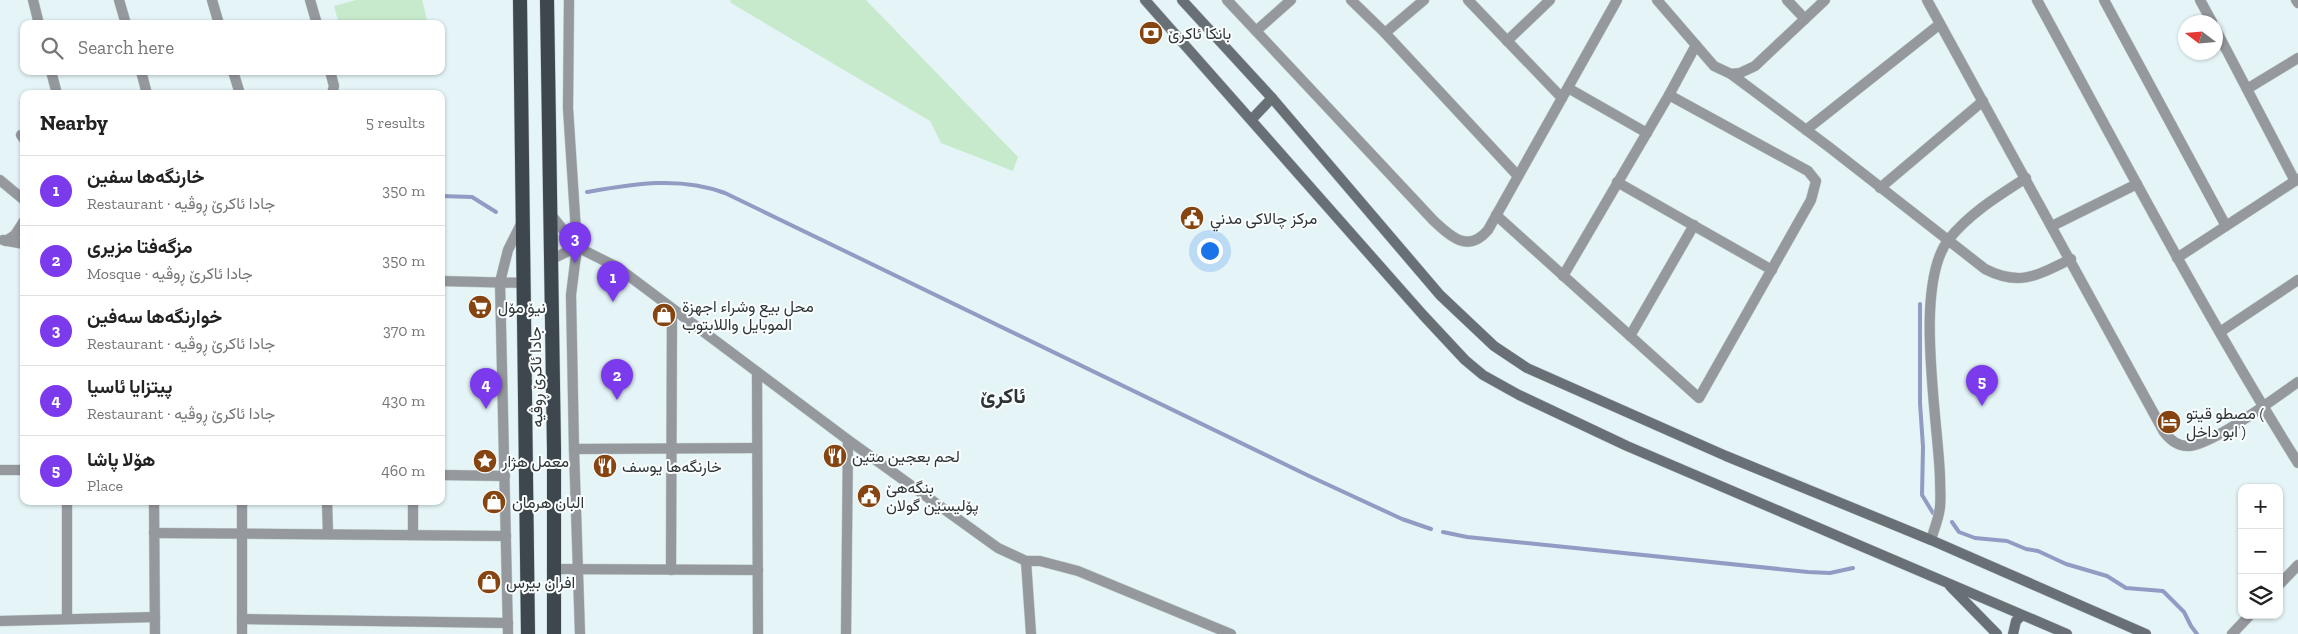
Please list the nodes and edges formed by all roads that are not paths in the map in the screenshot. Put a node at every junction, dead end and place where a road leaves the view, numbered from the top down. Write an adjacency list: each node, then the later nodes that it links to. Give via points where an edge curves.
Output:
1 (33, 0): 28 (street)
2 (119, 0): 29 (street)
3 (212, 0): 30 (street)
4 (310, 0): 31 (street)
5 (520, 0): 67 (highway, جادا ئاکرێ ڕوڤیە)
6 (547, 0): 66 (highway, جادا ئاکرێ ڕوڤیە)
7 (569, 0): 75 (street, via 568,108)
8 (1146, 0): 54 (main road)
9 (1182, 0): 51 (main road)
10 (1227, 0): 33 (street)
11 (1292, 0): 33 (street)
12 (1351, 0): 34 (street)
13 (1424, 0): 34 (street)
14 (1468, 0): 35 (street)
15 (1550, 0): 35 (street)
16 (1617, 0): 44 (street)
17 (1657, 0): 37 (street)
18 (1787, 0): 27 (street)
19 (1825, 0): 27 (street)
20 (1927, 0): 32 (street)
21 (2037, 0): 62 (street)
22 (2104, 0): 70 (street)
23 (2200, 0): 26 (street)
24 (2296, 0): 25 (street)
25 (2298, 3)
26 (2208, 15)
27 (1805, 19): 39 (street, via 1755,66 1740,74)
28 (38, 20)
29 (125, 20)
30 (218, 20)
31 (316, 20)
32 (1940, 24): 53 (street); 55 (street)
33 (1256, 31): 65 (street, via 1444,230 1462,241 1475,241 1482,238)
34 (1385, 33): 57 (street)
35 (1507, 41): 52 (street)
36 (2223, 43): 45 (street)
37 (1696, 46): 39 (street, via 1714,66); 50 (street)
38 (2298, 58): 45 (street)
39 (1731, 74): 55 (street)
40 (52, 75): 46 (street)
41 (142, 75): 47 (street)
42 (234, 75): 48 (street)
43 (331, 75): 49 (street)
44 (1568, 88): 52 (street); 56 (street)
45 (2247, 89): 60 (street)
46 (56, 90)
47 (146, 90)
48 (239, 90)
49 (333, 90)
50 (1669, 95): 56 (street); 79 (street, via 1814,177 1816,187 1811,200)
51 (1272, 98): 54 (main road); 110 (main road, via 1440,296 1494,346 1527,368 1726,456)
52 (1562, 98): 57 (street)
53 (1983, 101): 58 (street); 63 (street)
54 (1252, 119): 118 (main road, via 1423,315 1483,375 1627,446)
55 (1806, 130): 63 (street)
56 (1647, 133): 61 (street)
57 (1518, 176): 65 (street)
58 (2026, 178): 69 (street); 73 (street, via 1979,208)
59 (0, 180): 64 (street)
60 (2296, 180): 70 (street)
61 (1618, 182): 68 (street); 80 (street)
62 (2137, 184): 69 (street); 77 (street)
63 (1880, 188): 73 (street)
64 (20, 197)
65 (1496, 215): 80 (street)
66 (552, 216): 75 (street); 76 (highway, جادا ئاکرێ ڕوڤیە)
67 (523, 221): 83 (street, via 508,250); 84 (highway, جادا ئاکرێ ڕوڤیە)
68 (1694, 225): 79 (street); 87 (street)
69 (2052, 226): 78 (street)
70 (2226, 226): 77 (street)
71 (20, 227): 72 (street, via 15,235)
72 (3, 240): 74 (street)
73 (1948, 240): 78 (street, via 1985,269 2001,277 2033,277); 110 (street, via 1935,266 1931,298 1931,359 1939,446 1940,506)
74 (20, 243)
75 (577, 247): 76 (street); 85 (street, via 617,268); 92 (street, via 571,295)
76 (552, 258): 113 (highway, جادا ئاکرێ ڕوڤیە)
77 (2177, 258): 86 (street)
78 (2071, 259): 90 (street, via 2170,440 2179,445 2199,443)
79 (1772, 270): 87 (street, via 1700,398)
80 (1563, 276): 87 (street)
81 (2298, 280): 86 (street)
82 (445, 281): 83 (street)
83 (500, 282): 84 (street); 99 (street)
84 (524, 283): 128 (highway, جادا ئاکرێ ڕوڤیە)
85 (672, 309): 88 (street); 94 (street)
86 (2220, 332): 90 (street)
87 (1630, 336)
88 (757, 372): 91 (street); 93 (street)
89 (2298, 382): 90 (street)
90 (2262, 406): 95 (street)
91 (848, 440): 111 (street, via 998,548); 132 (street)
92 (574, 448): 94 (street); 114 (street)
93 (757, 448): 94 (street); 116 (street)
94 (671, 450): 115 (street)
95 (2298, 462)
96 (0, 470): 97 (street)
97 (20, 470)
98 (445, 475): 99 (street)
99 (505, 476): 109 (street)
100 (67, 505): 121 (street)
101 (154, 505): 105 (street)
102 (242, 505): 106 (street)
103 (328, 505): 107 (street)
104 (413, 505): 108 (street)
105 (154, 533): 106 (street); 120 (street)
106 (242, 533): 107 (street); 122 (street)
107 (328, 534): 108 (street)
108 (413, 535): 109 (street)
109 (506, 536): 125 (street)
110 (1931, 540): 138 (main road)
111 (1026, 561): 133 (street); 134 (street, via 1040,560 1078,571)
112 (2298, 565): 117 (street)
113 (552, 569): 114 (street); 129 (highway, جادا ئاکرێ ڕوڤیە)
114 (577, 569): 115 (street); 130 (street)
115 (671, 570): 116 (street)
116 (758, 570): 131 (street)
117 (2283, 581)
118 (1946, 582): 119 (main road); 135 (main road)
119 (2021, 616): 136 (main road, via 2016,621); 137 (main road)
120 (155, 617): 121 (street); 126 (street)
121 (68, 618): 124 (street)
122 (242, 619): 125 (street); 127 (street)
123 (2246, 619): 139 (street)
124 (0, 620)
125 (508, 629)
126 (155, 634)
127 (242, 634)
128 (528, 634)
129 (554, 634)
130 (580, 634)
131 (758, 634)
132 (846, 634)
133 (1031, 634)
134 (1230, 634)
135 (1997, 634)
136 (2013, 634)
137 (2067, 634)
138 (2146, 634)
139 (2232, 634)

